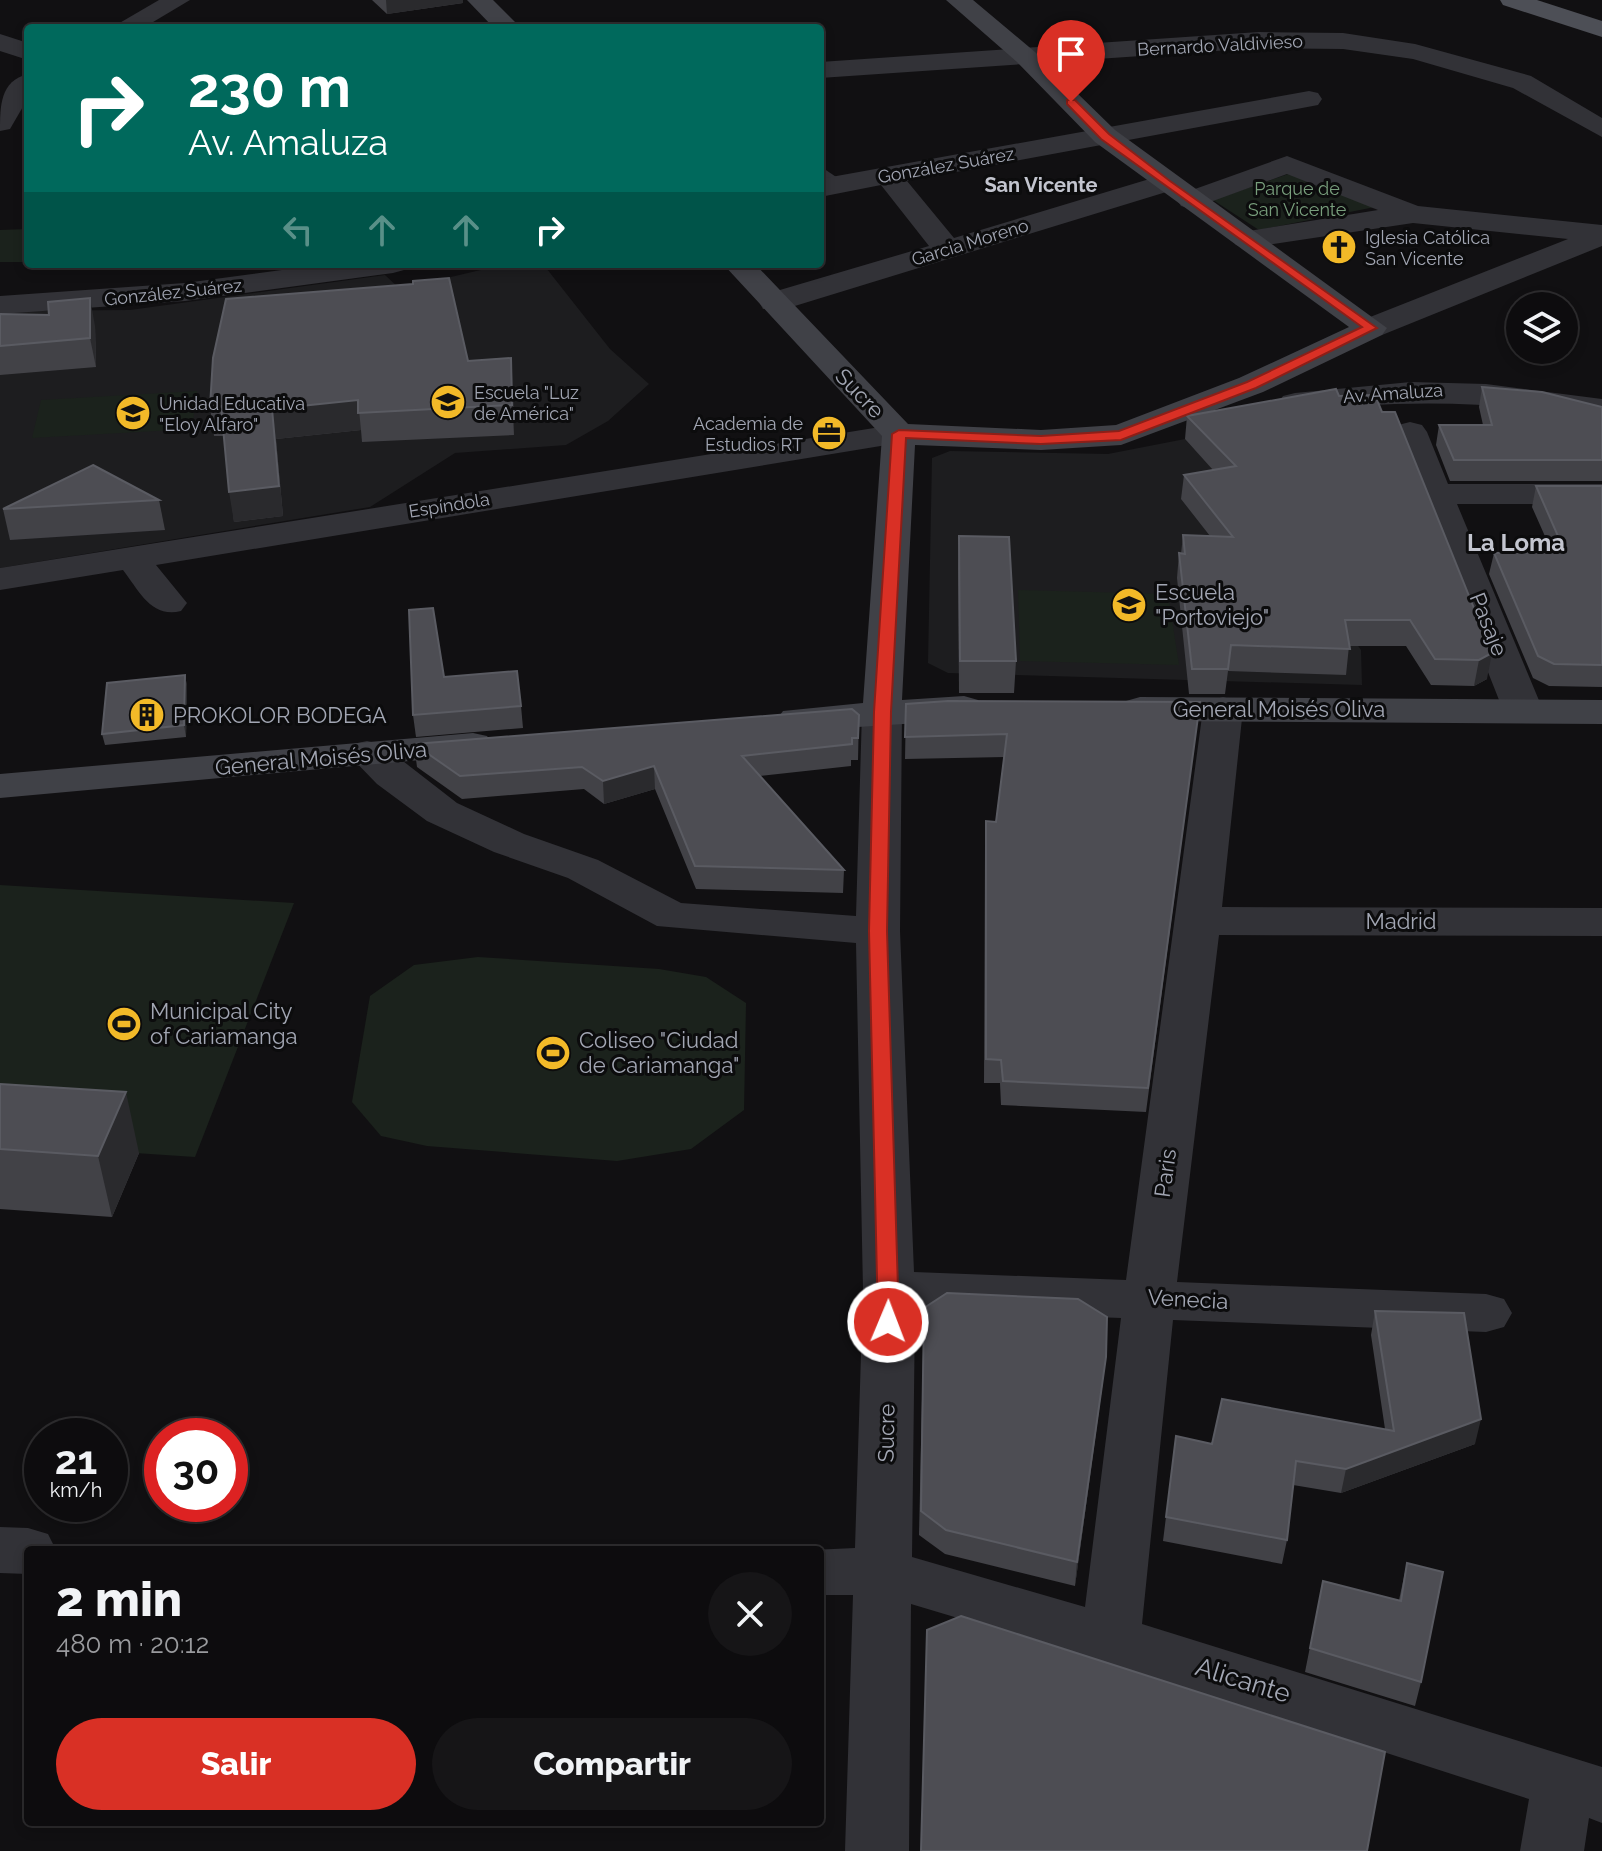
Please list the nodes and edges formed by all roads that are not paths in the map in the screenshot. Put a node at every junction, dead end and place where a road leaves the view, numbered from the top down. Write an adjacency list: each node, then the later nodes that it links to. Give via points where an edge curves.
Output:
1 (178, 0): 5 (street)
2 (479, 0): 6 (main road)
3 (958, 0): 10 (main road)
4 (1512, 0): 7 (main road)
5 (132, 24)
6 (504, 24)
7 (1602, 29)
8 (0, 42): 9 (street)
9 (24, 51)
10 (1026, 57): 11 (street, Bernardo Valdivieso); 15 (street, Bernardo Valdivieso, via 1259,40 1379,45 1522,82); 16 (main road)
11 (824, 70)
12 (19, 85): 14 (street)
13 (1309, 99): 16 (street, González Suárez)
14 (0, 123)
15 (1602, 129)
16 (1105, 136): 17 (street, González Suárez); 19 (main road)
17 (888, 176): 18 (street, González Suárez); 24 (street)
18 (826, 182)
19 (1166, 183): 20 (main road); 24 (street, Garcia Moreno)
20 (1191, 200): 21 (street, via 1287,164); 23 (main road)
21 (1413, 214): 22 (street); 23 (street)
22 (1602, 235): 31 (street)
23 (1246, 239): 31 (main road)
24 (947, 249): 29 (street, Garcia Moreno)
25 (245, 268): 28 (street, González Suárez)
26 (363, 268): 30 (street, González Suárez, via 185,292)
27 (742, 268): 29 (main road, Sucre)
28 (0, 289)
29 (774, 302): 35 (main road, Sucre)
30 (0, 305)
31 (1371, 328): 33 (main road)
32 (1602, 409): 33 (street, Av. Amaluza, via 1503,393 1393,390)
33 (1150, 427): 35 (main road, Av. Amaluza, via 1076,440)
34 (1410, 432): 36 (street, Pasaje)
35 (899, 434): 38 (street, Espíndola); 45 (main road, Sucre)
36 (1436, 494): 37 (street); 44 (street, Pasaje)
37 (1602, 494)
38 (131, 557): 39 (street, Espíndola); 40 (street)
39 (0, 579)
40 (168, 603)
41 (1002, 708): 45 (main road)
42 (1102, 708): 43 (main road, General Moisés Oliva)
43 (1223, 709): 44 (main road, General Moisés Oliva); 51 (street, Paris)
44 (1523, 710): 46 (main road, General Moisés Oliva)
45 (882, 712): 47 (main road); 53 (street, Sucre)
46 (1602, 712)
47 (758, 722)
48 (508, 742): 49 (main road, General Moisés Oliva)
49 (367, 753): 50 (main road, General Moisés Oliva); 53 (street, via 442,812 583,869 672,916)
50 (0, 786)
51 (1199, 921): 52 (street, Madrid); 55 (street, Paris)
52 (1602, 922)
53 (878, 931): 54 (street, Sucre)
54 (889, 1290): 55 (street, Venecia); 60 (street, Sucre)
55 (1149, 1297): 56 (street, Venecia); 61 (street, Paris)
56 (1486, 1313)
57 (0, 1550): 58 (street)
58 (24, 1551)
59 (824, 1571): 60 (street, Alicante)
60 (883, 1572): 61 (street, Alicante); 63 (street, Sucre)
61 (1111, 1639): 62 (street, Alicante)
62 (1583, 1788): 64 (street)
63 (877, 1851)
64 (1552, 1851)

